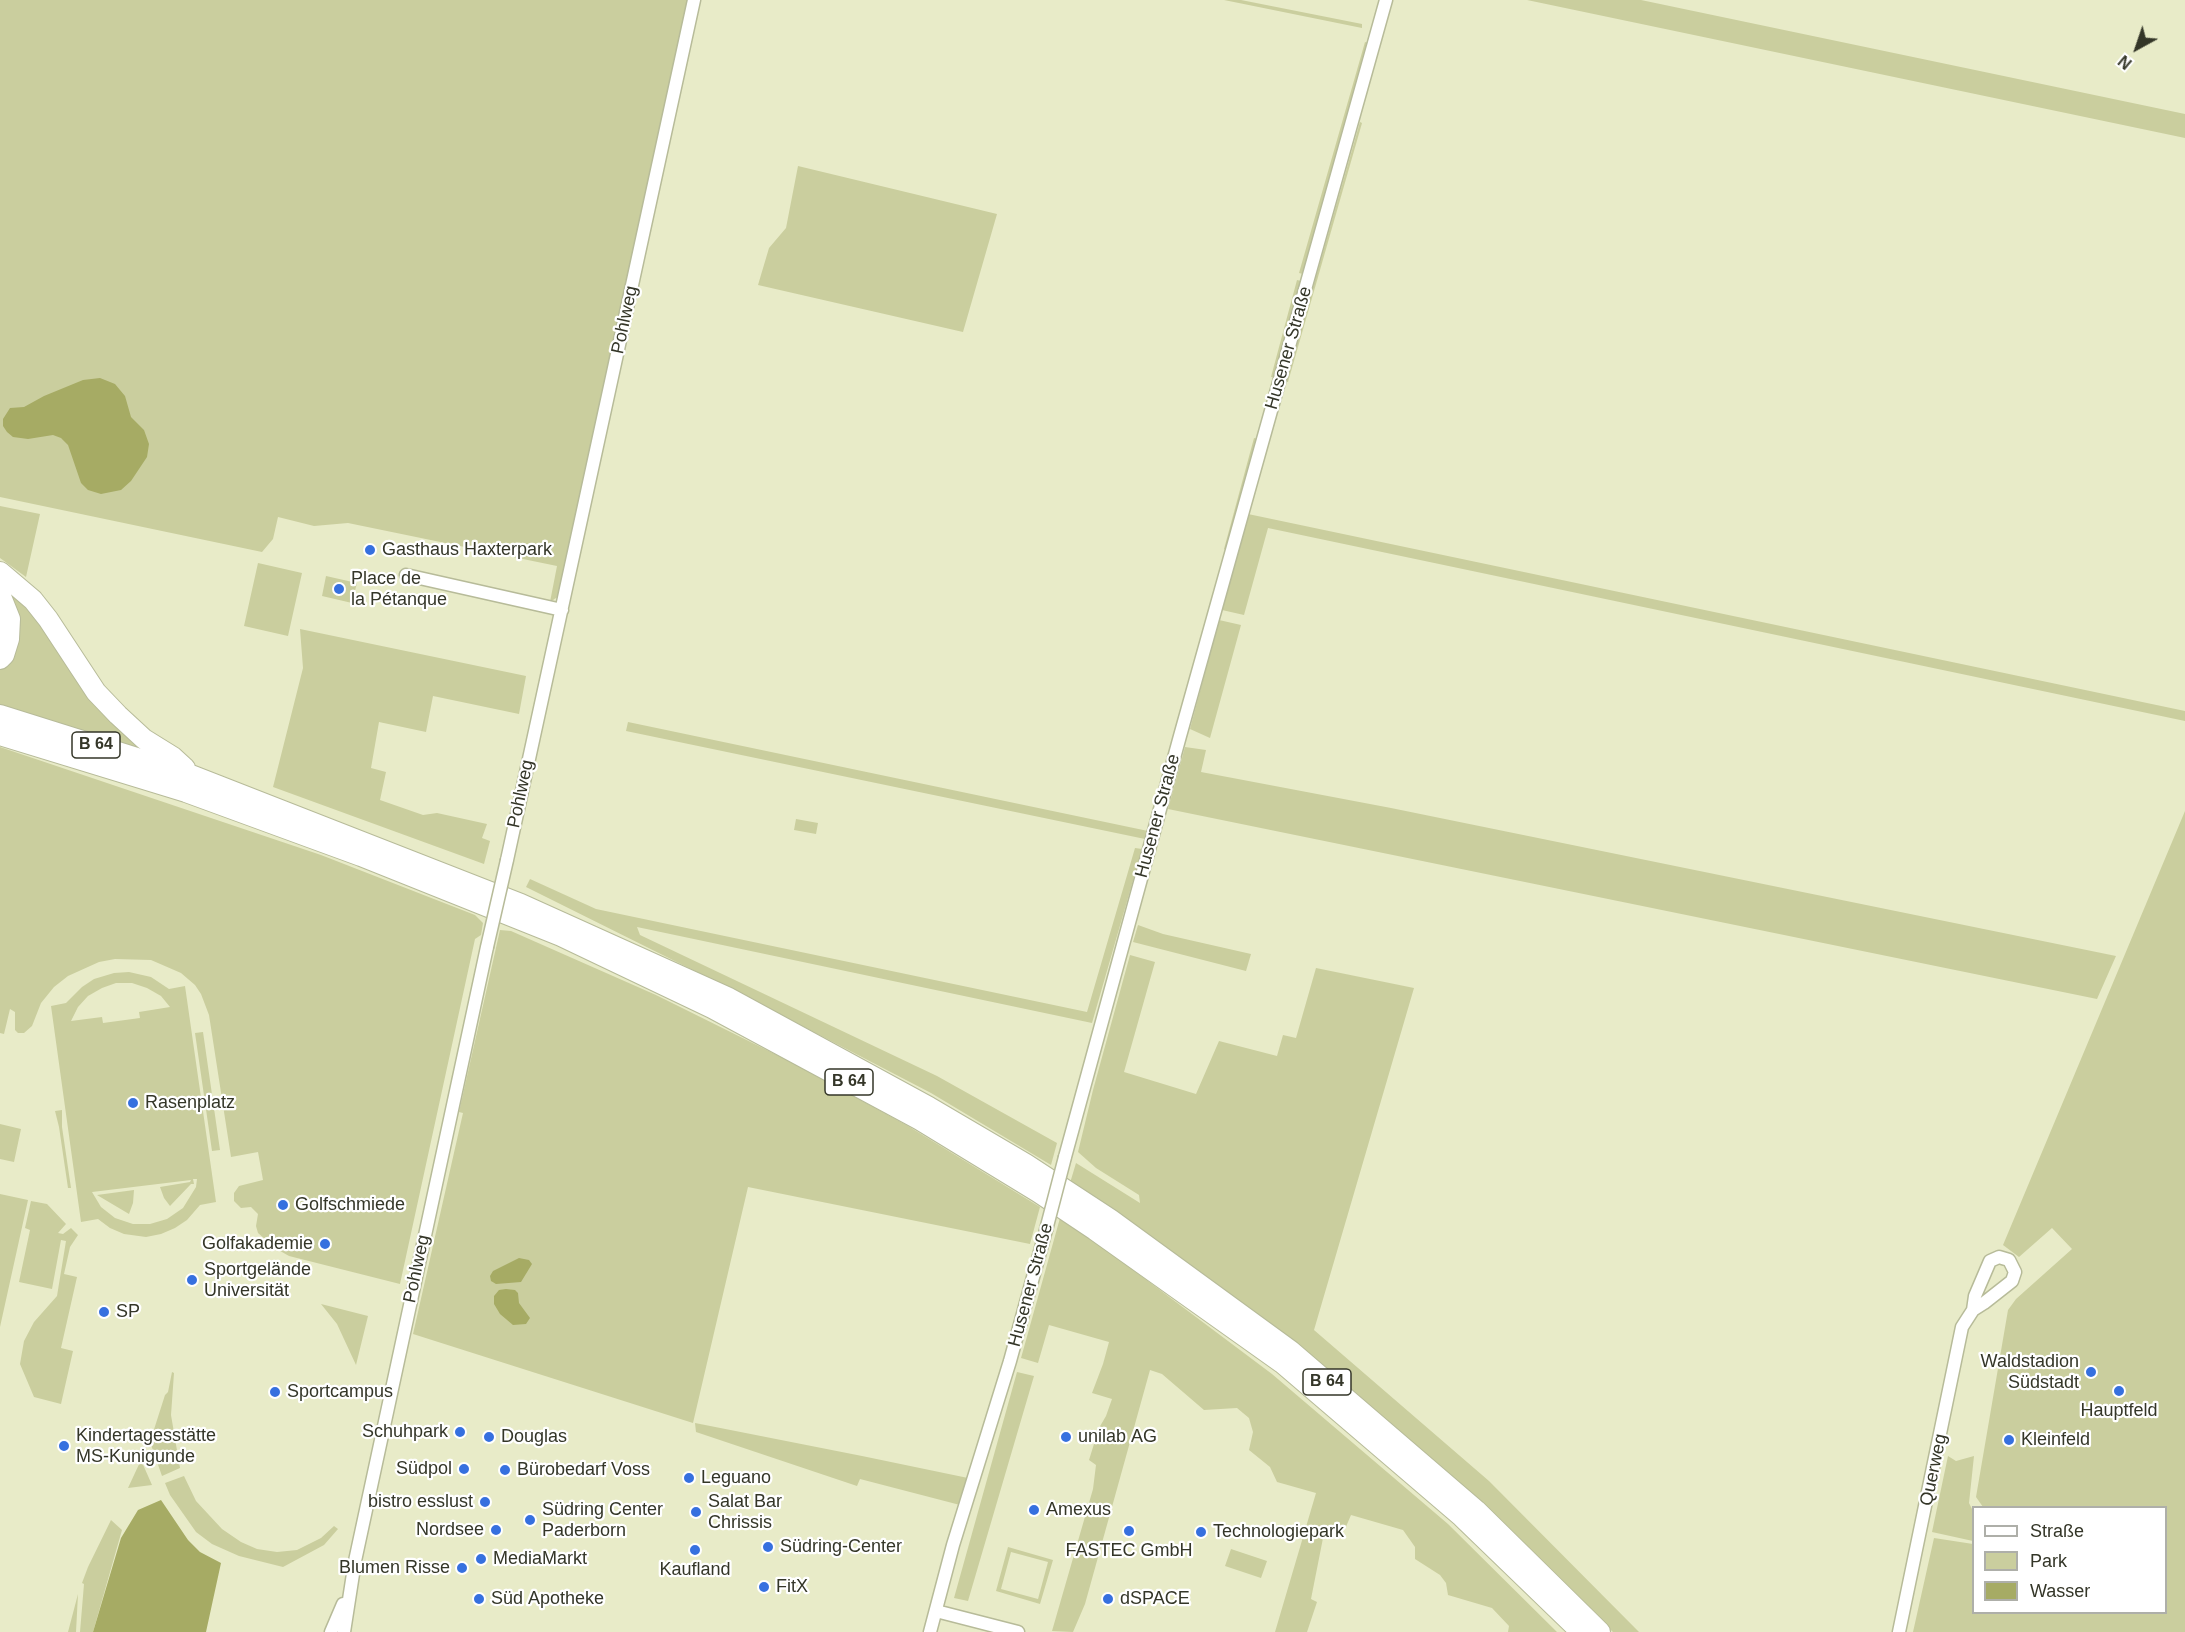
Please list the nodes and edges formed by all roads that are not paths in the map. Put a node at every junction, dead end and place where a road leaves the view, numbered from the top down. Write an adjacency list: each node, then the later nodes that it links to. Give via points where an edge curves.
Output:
1 (694, 0): 6 (street, Pohlweg)
2 (1386, 0): 13 (street, Husener Straße, bridge, via 1010,1360)
3 (0, 573): 10 (highway, via 33,600 96,692 144,740 173,757)
4 (406, 575): 6 (street)
5 (0, 594): 7 (highway, via 10,620 9,639)
6 (562, 610): 12 (street, Pohlweg, bridge)
7 (0, 660)
8 (0, 715): 10 (highway, B 64)
9 (0, 735): 18 (highway, B 64, via 186,792 561,936 712,1008 920,1120 1095,1230 1282,1364 1462,1517)
10 (191, 775): 19 (highway, B 64, via 521,904 727,997 1026,1164 1110,1219 1291,1351 1476,1510)
11 (1972, 1310): 20 (street, Querweg, via 1958,1340)
12 (350, 1589): 14 (street, Pohlweg); 15 (street, Pohlweg)
13 (936, 1611): 16 (street, Husener Straße); 17 (street)
14 (331, 1632)
15 (344, 1632)
16 (930, 1632)
17 (1018, 1632)
18 (1581, 1632)
19 (1600, 1632)
20 (1899, 1632)

